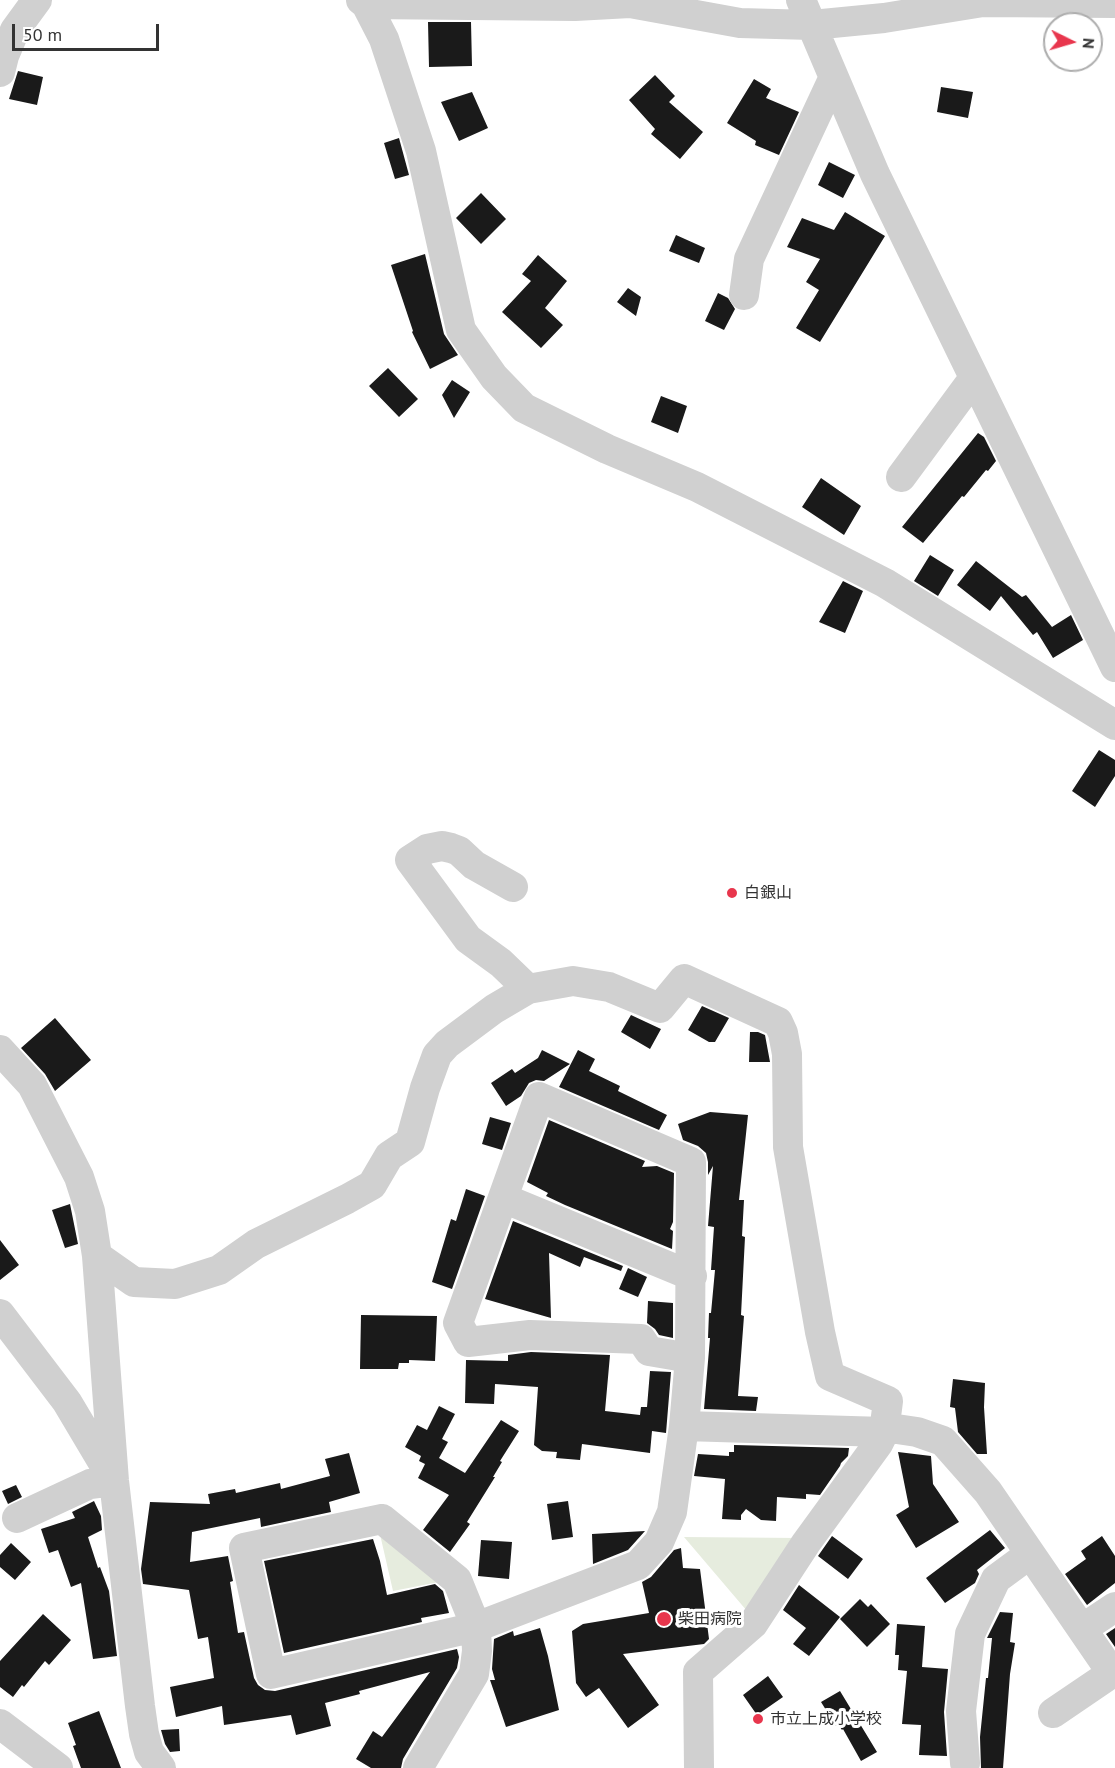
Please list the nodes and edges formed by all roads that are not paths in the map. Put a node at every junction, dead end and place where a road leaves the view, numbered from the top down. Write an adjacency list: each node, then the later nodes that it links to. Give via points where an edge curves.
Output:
1 (37, 0): 6 (street, via 15,30)
2 (627, 1): 3 (street, via 575,6); 5 (street, via 740,23)
3 (363, 2): 12 (street, via 384,39 421,151 461,330 494,377 524,408 697,487 885,583)
4 (1115, 3): 5 (street, via 983,2 884,18)
5 (806, 12): 7 (street)
6 (0, 72)
7 (833, 79): 8 (street, via 749,259); 9 (street)
8 (744, 296)
9 (974, 378): 10 (street); 11 (street)
10 (901, 477)
11 (1115, 667)
12 (1115, 725)
13 (513, 887): 14 (street, via 451,848 426,849 410,860 468,939)
14 (528, 989): 17 (street, via 494,1009 437,1055 410,1142 388,1156 372,1185 256,1244 219,1270 175,1284 135,1282); 22 (street, via 573,981 609,987 660,1008 684,979 778,1022 787,1054 788,1147 830,1376 888,1401)
15 (0, 1050): 17 (street, via 32,1085 79,1177 90,1211)
16 (502, 1197): 18 (street); 18 (street, via 539,1097 691,1162); 20 (street, via 458,1323 468,1342 530,1335 641,1339 649,1351)
17 (97, 1256): 23 (street)
18 (692, 1276): 20 (street)
19 (0, 1314): 23 (street, via 67,1402)
20 (690, 1358): 21 (street)
21 (684, 1426): 22 (street); 27 (street, via 672,1512 659,1542 638,1565)
22 (884, 1432): 25 (street, via 890,1428 917,1432 944,1442 988,1492); 36 (street, via 753,1624 698,1672)
23 (114, 1481): 24 (street, via 90,1484); 34 (street, via 144,1734 149,1752)
24 (16, 1518)
25 (1030, 1554): 28 (street); 32 (street, via 996,1579 970,1634 961,1712)
26 (1115, 1607): 28 (street)
27 (476, 1627): 27 (street, via 271,1674 244,1548 382,1519 457,1580); 35 (street, via 474,1674)
28 (1082, 1629): 29 (street)
29 (1114, 1672): 30 (street)
30 (1053, 1713)
31 (0, 1724): 33 (street)
32 (965, 1763)
33 (58, 1768)
34 (161, 1768)
35 (418, 1768)
36 (699, 1768)

